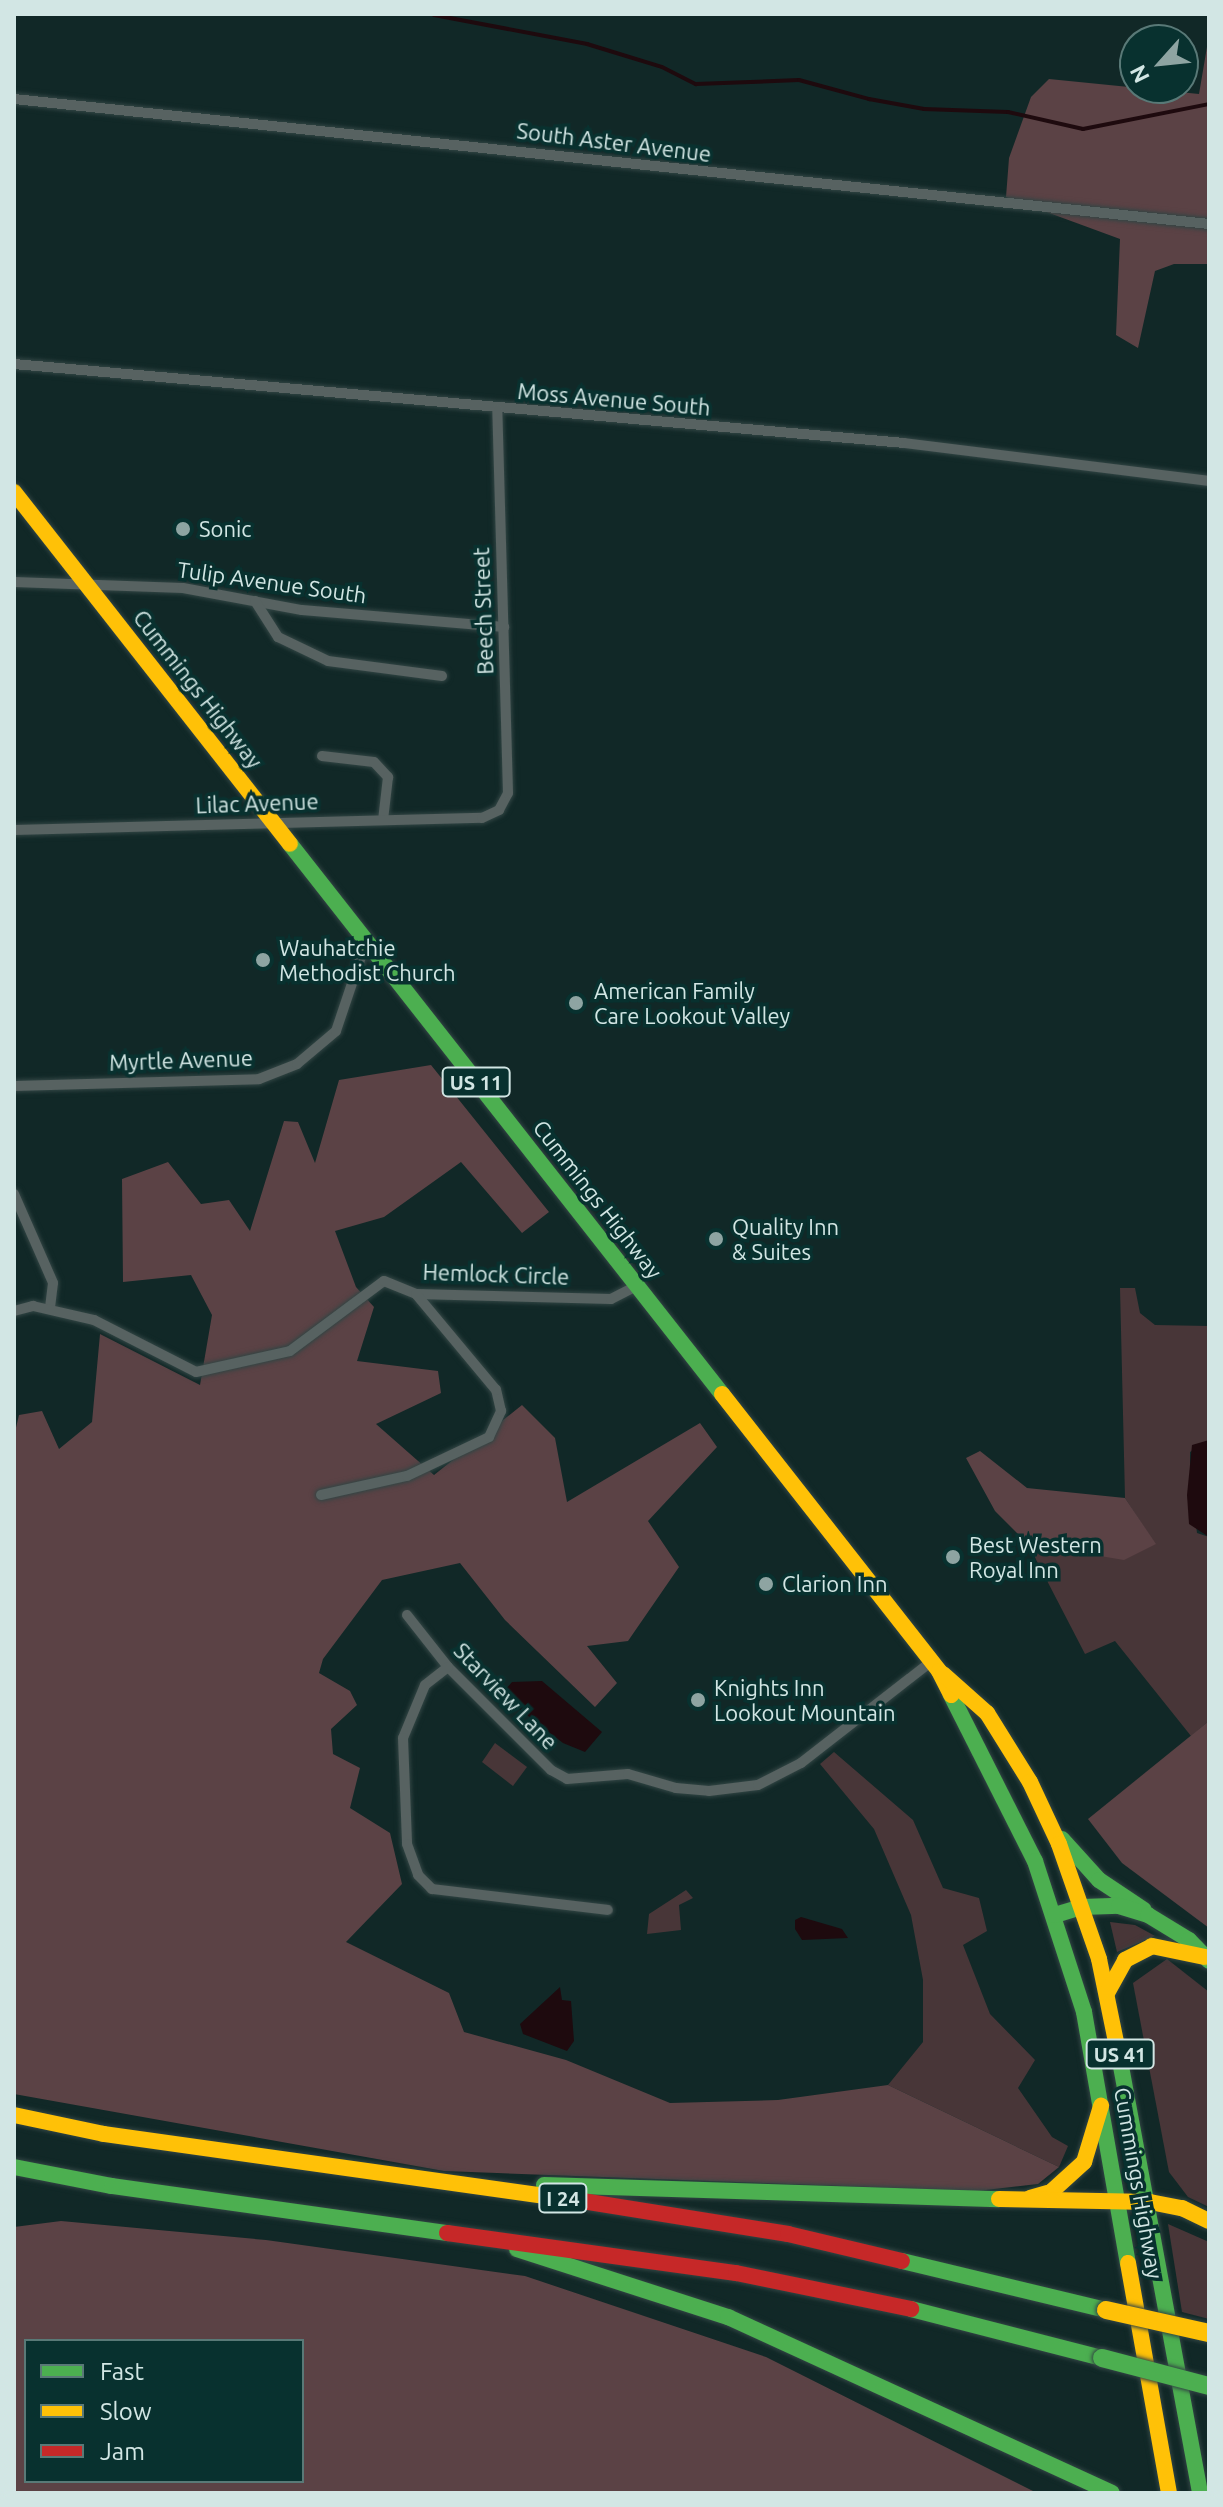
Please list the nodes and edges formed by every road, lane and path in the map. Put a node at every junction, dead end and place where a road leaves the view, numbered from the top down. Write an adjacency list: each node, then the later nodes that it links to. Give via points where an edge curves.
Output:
1 (14, 99): 2 (street, South Aster Avenue)
2 (1209, 224)
3 (14, 364): 4 (street, Moss Avenue South)
4 (497, 409): 5 (street, Moss Avenue South, via 904,443); 10 (street, Beech Street)
5 (1209, 481)
6 (14, 492): 7 (main road, Cummings Highway / US 11)
7 (83, 581): 8 (street, Tulip Avenue South); 9 (street, Tulip Avenue South, via 183,588); 15 (main road, Cummings Highway / US 11)
8 (14, 582)
9 (255, 601): 10 (street, Tulip Avenue South); 11 (street, via 278,637 328,661)
10 (504, 627): 13 (street, Beech Street, via 508,793)
11 (442, 676)
12 (322, 756): 14 (street, via 374,762 388,777)
13 (499, 810): 14 (street, Lilac Avenue, via 482,818)
14 (383, 820): 15 (street, Lilac Avenue)
15 (272, 823): 16 (street, Lilac Avenue); 17 (main road, Cummings Highway / US 11)
16 (14, 830)
17 (366, 942): 18 (street, Myrtle Avenue, via 336,1031 297,1064 259,1079); 20 (main road, Cummings Highway / US 11)
18 (14, 1086)
19 (14, 1194): 22 (street, via 53,1283)
20 (635, 1287): 21 (street, Hemlock Circle, via 611,1299); 26 (main road, Cummings Highway / US 11)
21 (416, 1294): 22 (street, Hemlock Circle, via 384,1281 290,1351 196,1372 176,1366 116,1329); 24 (street, via 496,1390 501,1411 489,1437 407,1476)
22 (50, 1309): 23 (street, Hemlock Circle)
23 (14, 1311)
24 (321, 1495)
25 (407, 1615): 27 (street, Starview Lane)
26 (935, 1666): 27 (street, Starview Lane, via 782,1775 758,1785 709,1791 628,1774 567,1779 551,1770); 28 (main road, Cummings Highway / US 41, via 987,1713); 31 (main road, Cummings Highway / US 41, via 1035,1861)
27 (448, 1667): 30 (street, via 425,1685 403,1738 407,1844 418,1875 432,1889)
28 (1048, 1822): 29 (main road, Cummings Highway / US 41); 32 (main road, via 1099,1880)
29 (1082, 1907): 31 (main road); 32 (main road, via 1119,1906); 34 (main road, Cummings Highway / US 41)
30 (608, 1910)
31 (1055, 1915): 35 (main road, Cummings Highway / US 41, via 1084,2012)
32 (1161, 1923): 33 (main road)
33 (1207, 1959): 34 (main road, via 1152,1946 1125,1960)
34 (1107, 1993): 40 (main road, Cummings Highway / US 41)
35 (1101, 2106): 39 (main road, via 1084,2162 1051,2192); 41 (main road, Cummings Highway / US 41)
36 (14, 2115): 38 (main road, I 24, via 104,2134)
37 (14, 2167): 43 (main road, I 24, via 112,2186)
38 (426, 2179): 39 (main road); 44 (main road, I 24, bridge, via 788,2234)
39 (1018, 2201): 41 (main road)
40 (1150, 2202): 41 (main road); 42 (main road, via 1182,2208); 48 (main road, Cummings Highway / US 41)
41 (1120, 2205): 47 (main road, Cummings Highway / US 41)
42 (1209, 2221)
43 (449, 2229): 45 (main road, I 24, bridge, via 736,2273 947,2316); 46 (main road, via 728,2317)
44 (1209, 2334)
45 (1209, 2386)
46 (1112, 2493)
47 (1169, 2493)
48 (1200, 2493)

